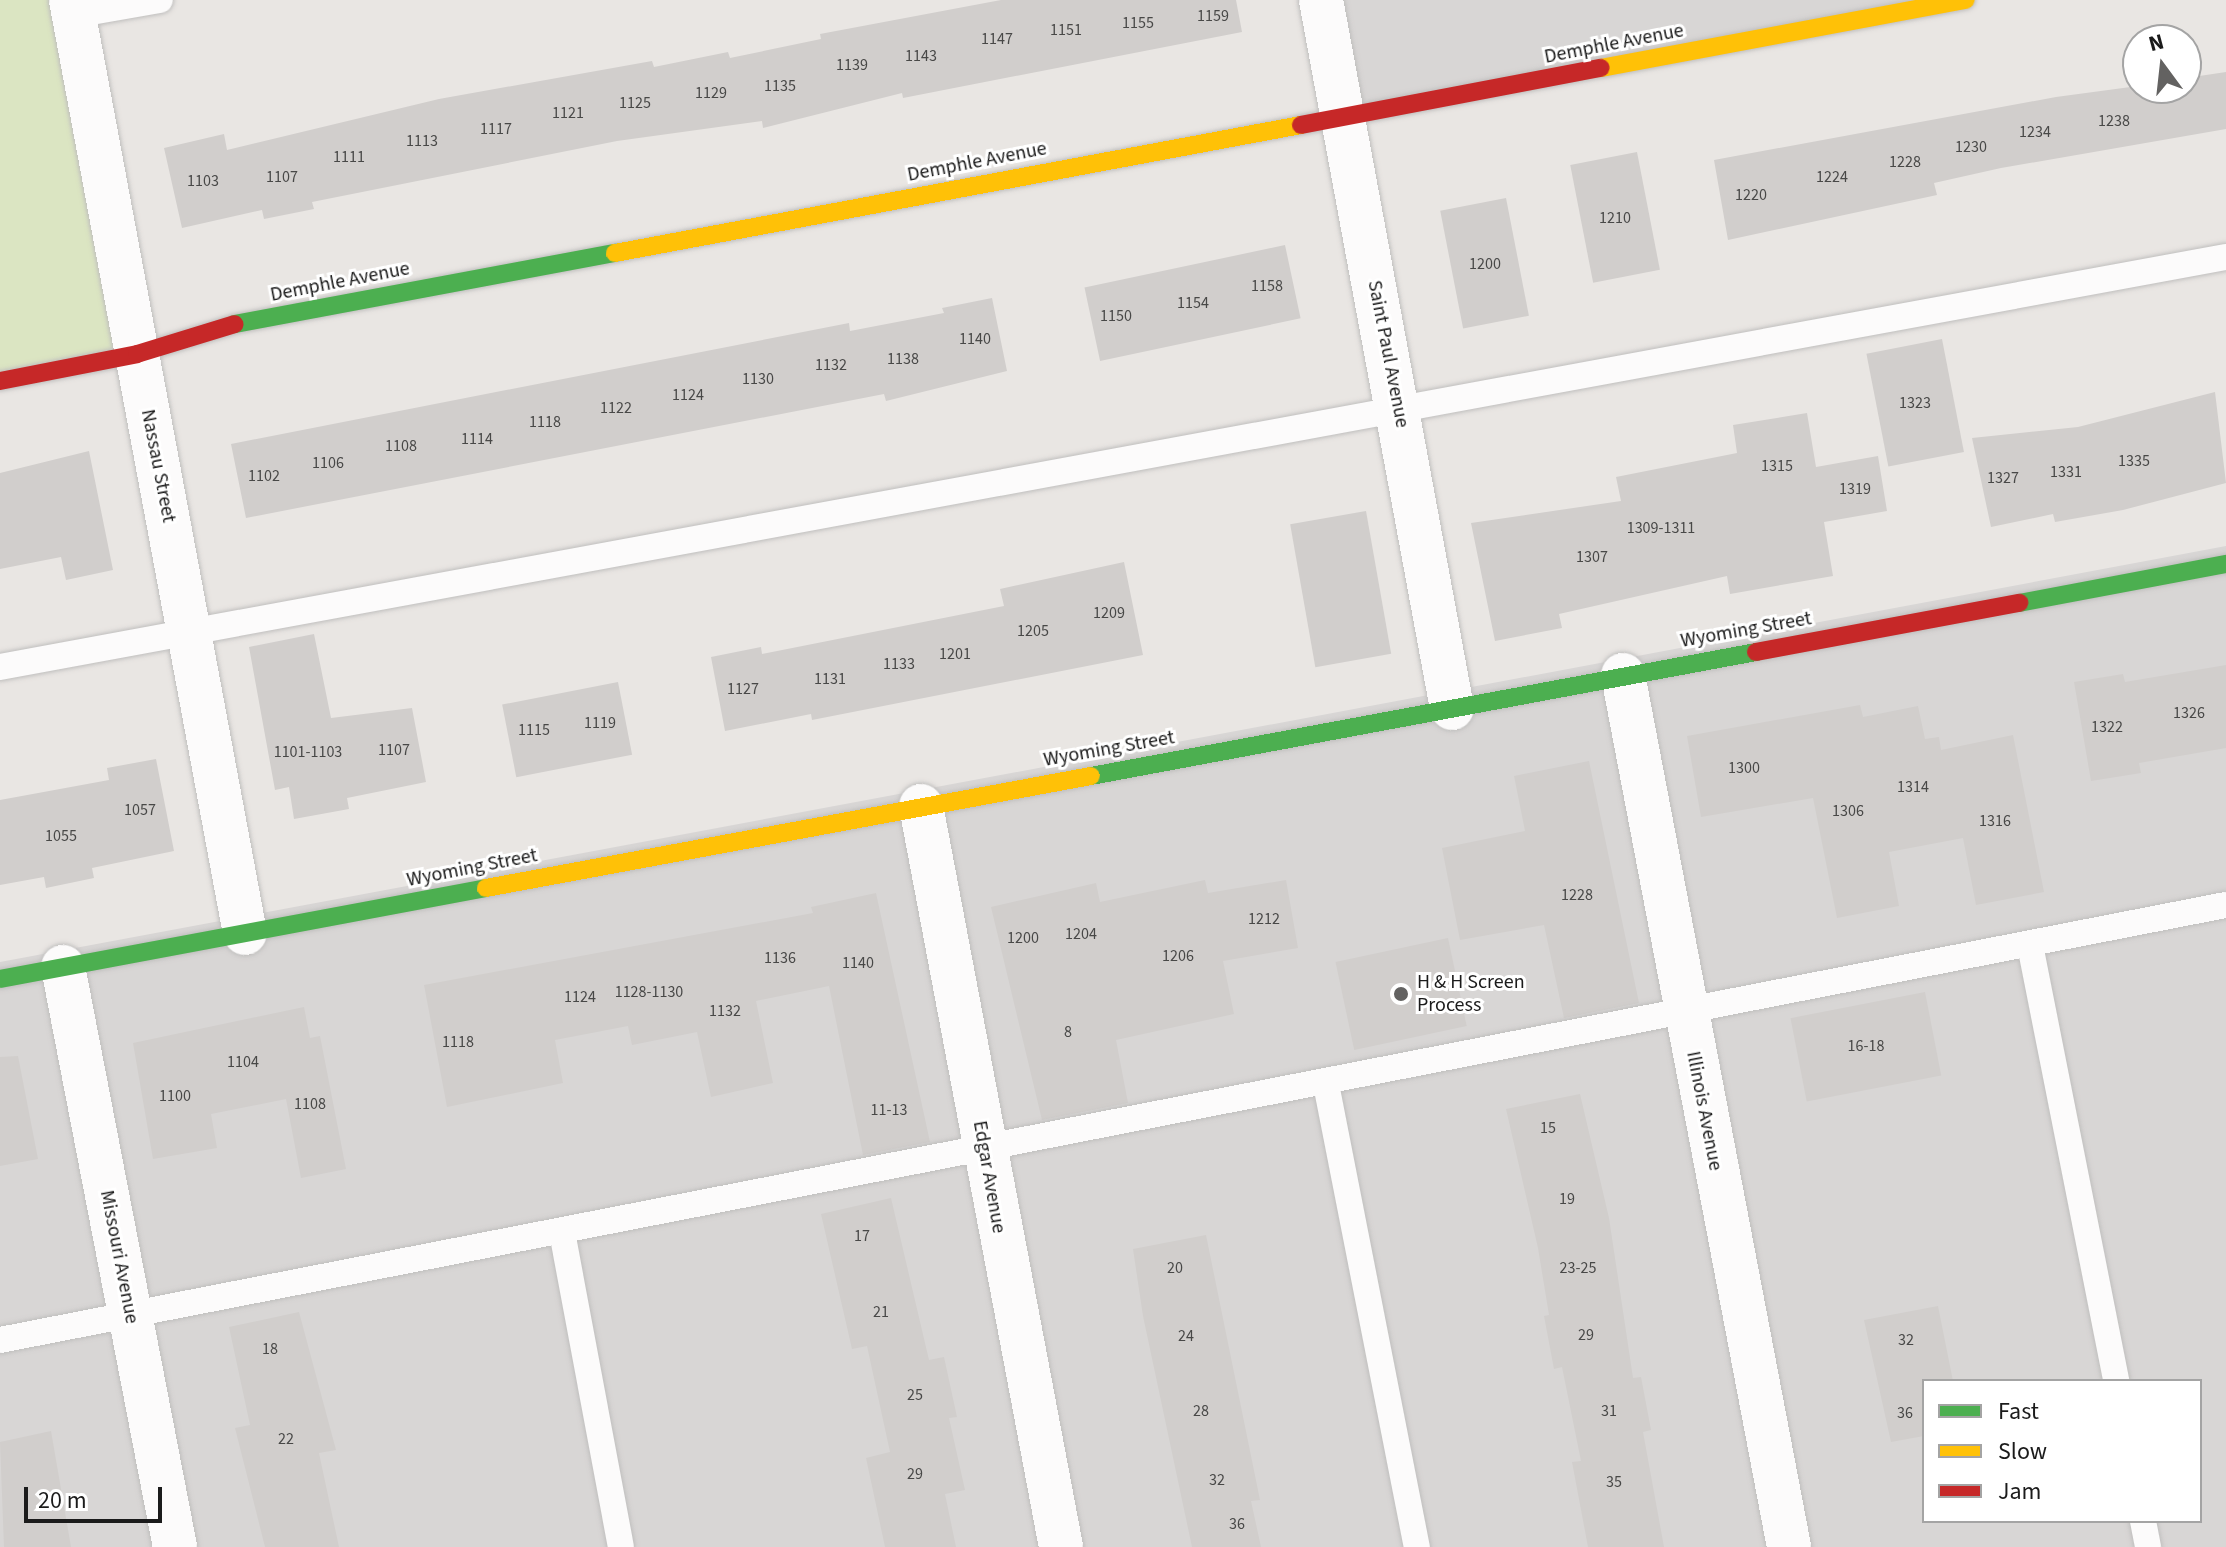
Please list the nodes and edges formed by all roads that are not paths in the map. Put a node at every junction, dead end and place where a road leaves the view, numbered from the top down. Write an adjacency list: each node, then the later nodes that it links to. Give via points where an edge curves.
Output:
1 (160, 0): 4 (lane)
2 (1321, 0): 5 (street, Saint Paul Avenue)
3 (1966, 0): 5 (street, Demphle Avenue)
4 (72, 8): 7 (street, Nassau Street)
5 (1343, 117): 7 (street, Demphle Avenue, via 219,327); 9 (street, Saint Paul Avenue)
6 (2226, 257): 9 (lane)
7 (137, 354): 8 (street, Demphle Avenue); 11 (street, Nassau Street)
8 (0, 381)
9 (1398, 409): 11 (lane); 14 (street, Saint Paul Avenue)
10 (2226, 564): 13 (street, Wyoming Street)
11 (190, 635): 12 (lane); 17 (street, Nassau Street)
12 (0, 667)
13 (1623, 675): 14 (street, Wyoming Street); 21 (street, Illinois Avenue)
14 (1452, 708): 15 (street, Wyoming Street)
15 (921, 806): 17 (street, Wyoming Street); 23 (street, Edgar Avenue)
16 (2226, 905): 18 (lane)
17 (245, 933): 19 (street, Wyoming Street)
18 (2030, 945): 21 (lane); 27 (lane)
19 (63, 967): 20 (street, Wyoming Street); 25 (street, Missouri Avenue)
20 (0, 979)
21 (1685, 1014): 22 (lane); 33 (street, Illinois Avenue)
22 (1326, 1084): 23 (lane); 32 (lane)
23 (985, 1151): 24 (lane); 31 (street, Edgar Avenue)
24 (562, 1232): 25 (lane); 30 (lane)
25 (130, 1316): 26 (lane); 29 (street, Missouri Avenue)
26 (0, 1340)
27 (2116, 1379)
28 (2143, 1523): 34 (lane)
29 (175, 1547)
30 (621, 1547)
31 (1061, 1547)
32 (1417, 1547)
33 (1789, 1547)
34 (2148, 1547)

